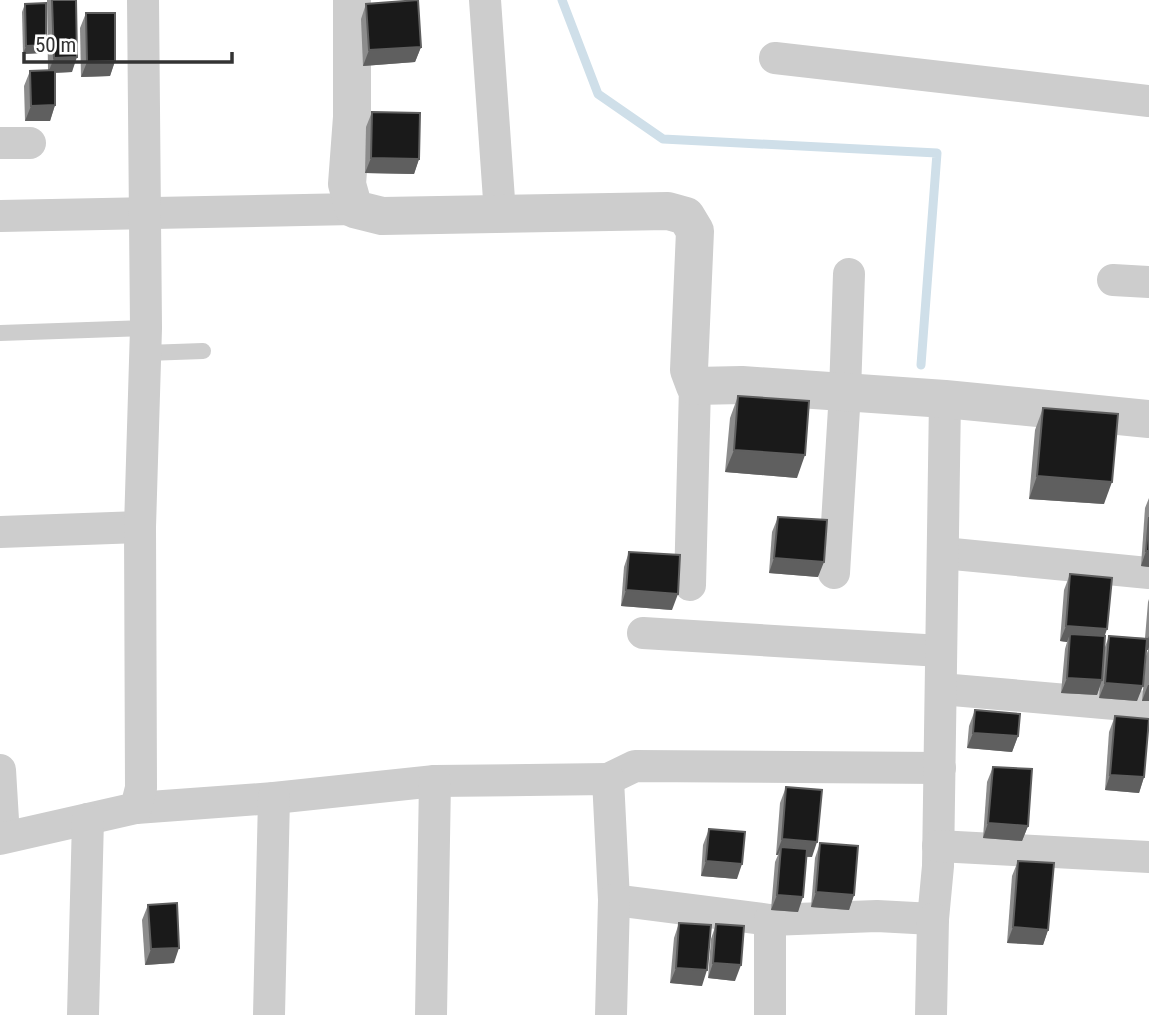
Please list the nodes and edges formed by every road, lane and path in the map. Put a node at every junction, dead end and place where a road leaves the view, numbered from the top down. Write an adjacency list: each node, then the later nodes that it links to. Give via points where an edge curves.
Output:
1 (143, 0): 8 (street)
2 (352, 0): 6 (street, via 347,184)
3 (485, 0): 7 (street)
4 (775, 58): 5 (street)
5 (1149, 101)
6 (354, 209): 7 (street, via 382,216); 8 (street)
7 (500, 214): 16 (street, via 668,211 686,216 695,231 689,370)
8 (145, 215): 9 (street); 14 (street)
9 (0, 216)
10 (849, 274): 17 (street)
11 (1113, 280): 12 (street)
12 (1149, 282)
13 (0, 333): 14 (lane)
14 (146, 341): 15 (lane); 20 (street)
15 (203, 351)
16 (695, 386): 17 (street); 25 (street)
17 (845, 392): 18 (street); 23 (street)
18 (945, 399): 19 (street); 22 (street)
19 (1149, 419)
20 (140, 527): 21 (street); 35 (street, via 141,788)
21 (0, 532)
22 (943, 553): 24 (street); 27 (street)
23 (834, 573)
24 (1149, 573)
25 (690, 585)
26 (643, 633): 27 (street)
27 (941, 651): 28 (street)
28 (941, 689): 29 (street); 30 (street)
29 (1149, 707)
30 (940, 768): 32 (street, via 635,766); 38 (street)
31 (0, 770): 37 (street)
32 (608, 779): 33 (street); 40 (street)
33 (435, 781): 34 (street); 45 (street)
34 (274, 798): 35 (street); 44 (street)
35 (136, 808): 36 (street)
36 (88, 819): 37 (street); 43 (street)
37 (2, 838)
38 (938, 846): 39 (street); 41 (street)
39 (1149, 857)
40 (614, 900): 42 (street); 46 (street)
41 (933, 919): 42 (street); 48 (street)
42 (770, 920): 47 (street)
43 (83, 1015)
44 (269, 1015)
45 (431, 1015)
46 (611, 1015)
47 (770, 1015)
48 (931, 1015)

